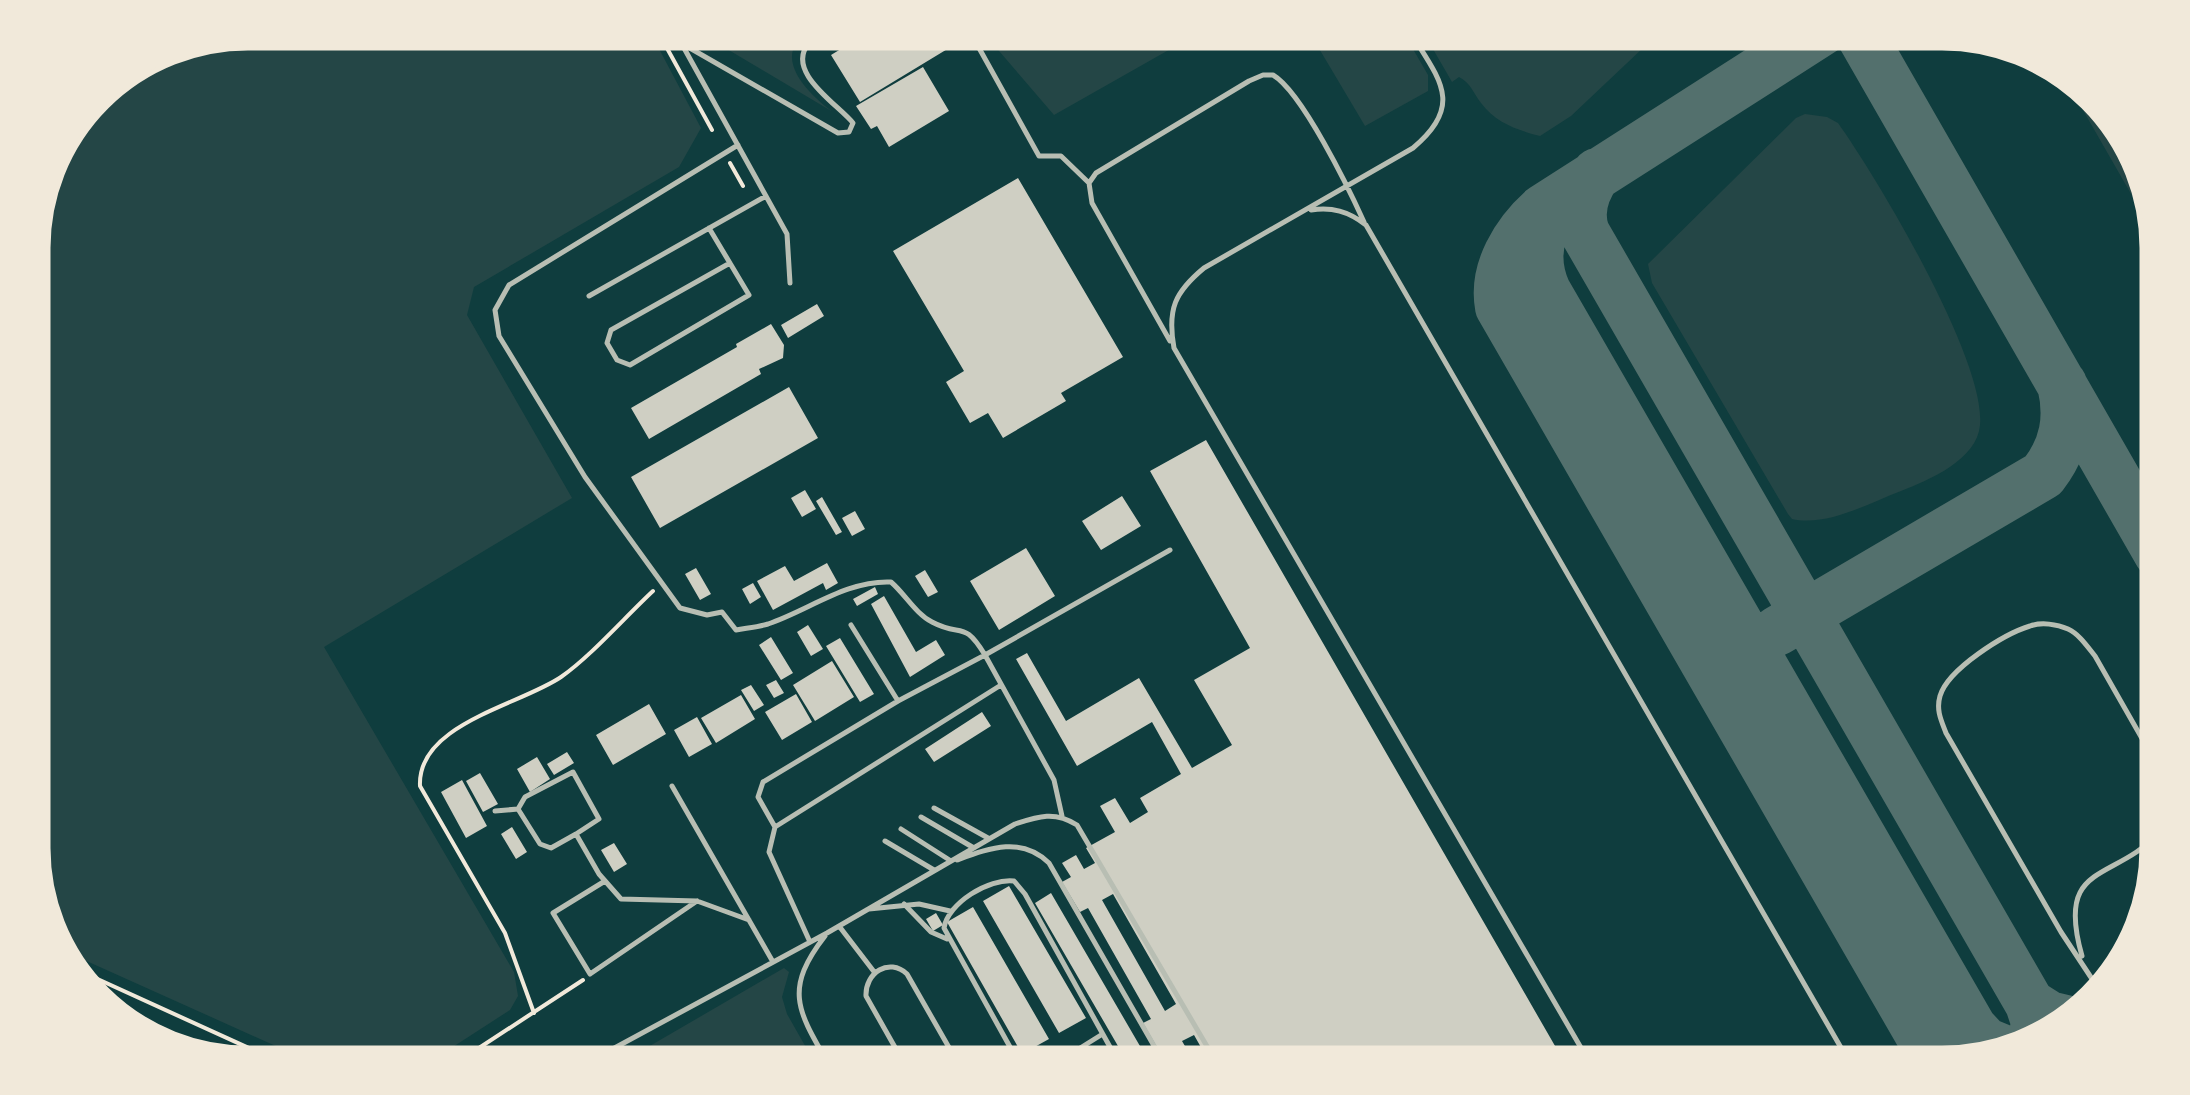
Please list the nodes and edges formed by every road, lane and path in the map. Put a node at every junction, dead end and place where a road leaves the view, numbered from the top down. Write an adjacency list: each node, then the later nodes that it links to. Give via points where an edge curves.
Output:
1 (667, 48): 7 (path)
2 (684, 48): 8 (lane)
3 (691, 48): 4 (lane, via 838,133 849,132 854,122 806,73)
4 (807, 48)
5 (979, 48): 10 (lane, via 1038,156 1061,156)
6 (1420, 48): 12 (lane, via 1439,80 1442,117 1413,148)
7 (712, 130)
8 (738, 146): 13 (lane); 22 (lane, via 518,278 496,310 499,336 513,360)
9 (730, 163): 11 (path)
10 (1089, 183): 12 (lane, via 1096,172 1263,75 1274,75); 20 (lane, via 1092,203)
11 (742, 186)
12 (1348, 186): 14 (lane); 15 (lane)
13 (766, 196): 16 (lane); 18 (lane, via 787,234)
14 (1308, 210): 15 (lane, via 1342,211); 20 (lane, via 1184,284 1170,326)
15 (1366, 224): 65 (lane)
16 (710, 228): 17 (lane); 19 (lane)
17 (730, 263): 17 (lane, via 611,330 607,343 617,360 630,364 749,295)
18 (790, 283)
19 (589, 296)
20 (1174, 348): 64 (lane)
21 (1170, 550): 24 (lane)
22 (660, 585): 24 (lane, via 680,608 722,612 736,630 767,624 850,588 891,582 928,621 972,635); 59 (path, via 561,678 448,737 420,768 420,786 506,932)
23 (850, 625): 26 (lane)
24 (984, 655): 25 (lane); 26 (lane)
25 (1001, 684): 32 (lane, via 1054,780); 34 (lane)
26 (898, 701): 34 (lane, via 764,782 758,797)
27 (2142, 738): 54 (lane, via 2082,639 2049,624 2030,626 1961,664 1940,695 1946,733)
28 (672, 786): 48 (lane)
29 (934, 808): 37 (lane)
30 (518, 809): 31 (lane); 36 (lane, via 546,848); 36 (lane, via 525,797 573,772 599,819)
31 (494, 811)
32 (1062, 816): 37 (lane, via 1041,815); 63 (lane, via 1088,841)
33 (921, 817): 39 (lane)
34 (775, 828): 52 (lane, via 770,852)
35 (900, 829): 41 (lane)
36 (576, 834): 43 (lane)
37 (990, 838): 39 (lane)
38 (884, 841): 42 (lane)
39 (974, 848): 41 (lane)
40 (2142, 848): 54 (lane, via 2081,890 2074,925)
41 (948, 863): 42 (lane); 62 (lane, via 1010,845 1042,856)
42 (934, 870): 46 (lane)
43 (605, 881): 44 (lane, via 621,898); 56 (lane, via 553,913)
44 (697, 901): 48 (lane); 56 (lane)
45 (904, 904): 46 (lane); 47 (lane); 51 (lane)
46 (866, 910): 49 (lane)
47 (950, 911): 51 (lane); 60 (lane, via 995,882 1014,881)
48 (749, 920): 53 (lane)
49 (839, 926): 50 (lane); 55 (lane)
50 (826, 934): 52 (lane); 69 (lane, via 802,970 797,993)
51 (947, 939): 72 (lane)
52 (810, 942): 53 (lane)
53 (773, 962): 68 (lane)
54 (2084, 964): 58 (lane)
55 (875, 973): 70 (lane, via 866,996); 71 (lane, via 892,966 906,974)
56 (590, 974): 59 (path)
57 (98, 979): 66 (path)
58 (2093, 979)
59 (534, 1013): 67 (path)
60 (1102, 1034): 61 (lane); 73 (lane)
61 (1110, 1047)
62 (1155, 1047)
63 (1208, 1047)
64 (1580, 1047)
65 (1841, 1047)
66 (249, 1048)
67 (480, 1048)
68 (614, 1048)
69 (819, 1048)
70 (895, 1048)
71 (949, 1048)
72 (1010, 1048)
73 (1080, 1048)

